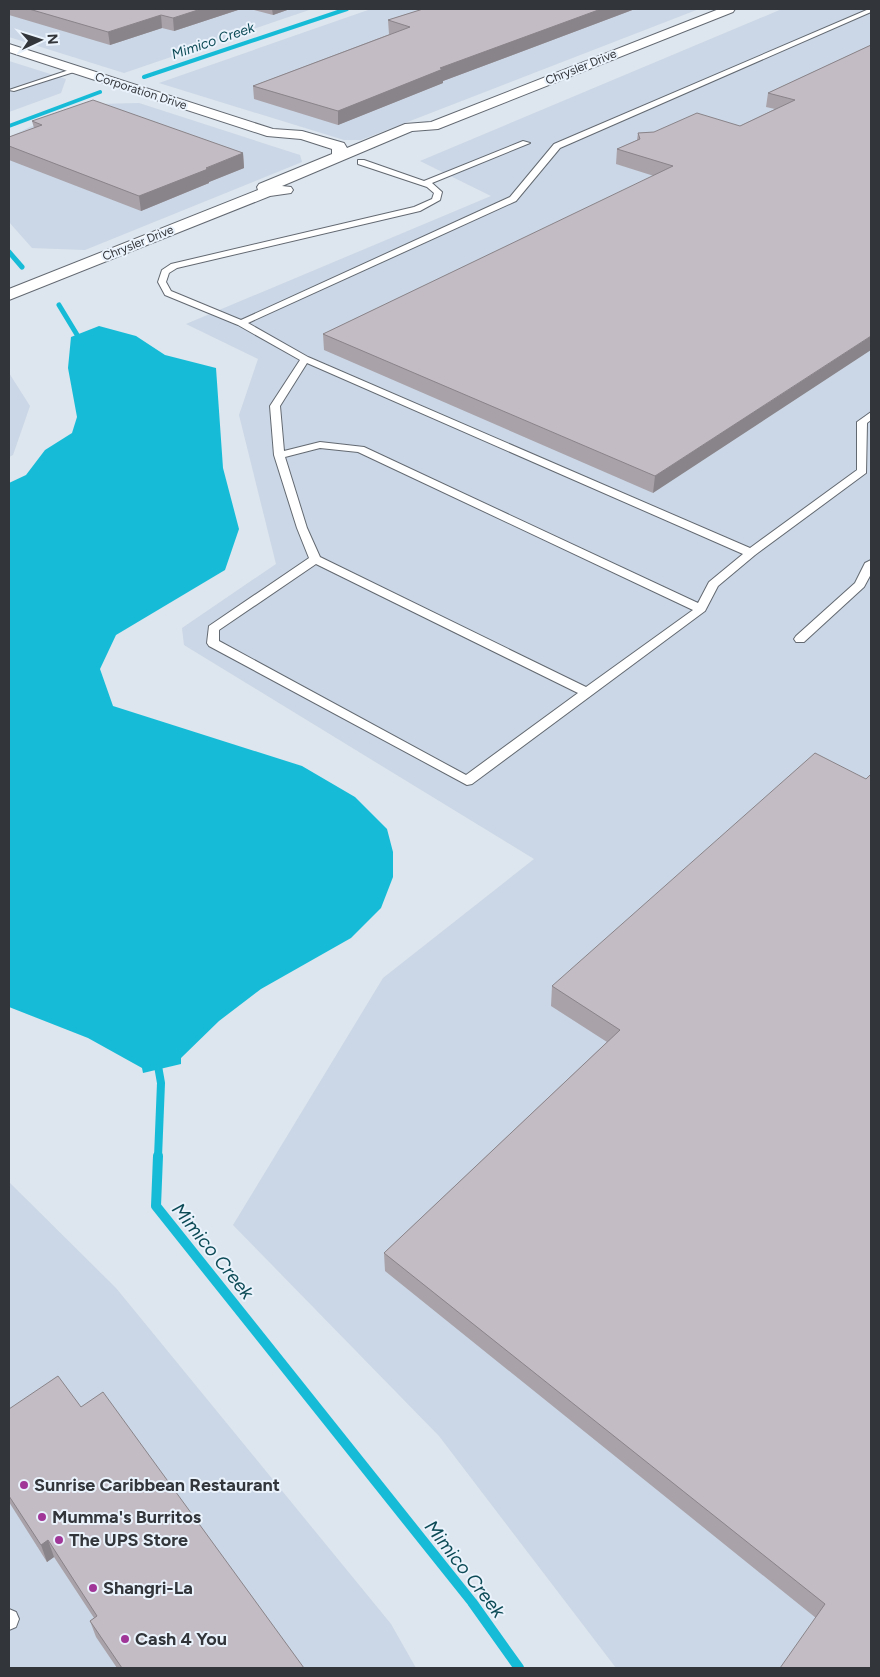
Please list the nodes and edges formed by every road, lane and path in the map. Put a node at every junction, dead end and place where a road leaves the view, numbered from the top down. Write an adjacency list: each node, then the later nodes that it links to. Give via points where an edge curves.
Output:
1 (729, 9): 6 (street, Chrysler Drive)
2 (871, 10): 15 (lane, via 557,146 513,199)
3 (9, 48): 4 (street, Corporation Drive)
4 (75, 70): 5 (lane); 10 (street, Corporation Drive, via 272,133 282,144 318,154)
5 (11, 89)
6 (433, 126): 7 (street, Chrysler Drive, via 432,134); 10 (street, Chrysler Drive, via 410,127)
7 (415, 141)
8 (526, 143): 12 (lane)
9 (390, 151): 11 (street, Chrysler Drive)
10 (340, 154): 11 (street, Corporation Drive); 13 (street, Chrysler Drive, via 265,187)
11 (361, 162): 12 (lane); 13 (street, Chrysler Drive, via 298,188)
12 (425, 183): 15 (lane, via 438,192 436,200 426,206 174,266 164,272 162,282 168,292)
13 (267, 192): 14 (street, Chrysler Drive)
14 (9, 295)
15 (241, 323): 16 (lane)
16 (305, 359): 18 (lane, via 275,406); 19 (lane)
17 (871, 415): 19 (lane, via 862,422 862,471)
18 (279, 455): 20 (lane); 22 (lane, via 320,445 360,449)
19 (751, 553): 22 (lane, via 713,584)
20 (315, 558): 24 (lane); 24 (lane, via 213,629 213,643 467,781)
21 (871, 563): 23 (lane, via 860,585)
22 (701, 609): 24 (lane)
23 (800, 639)
24 (588, 693)

